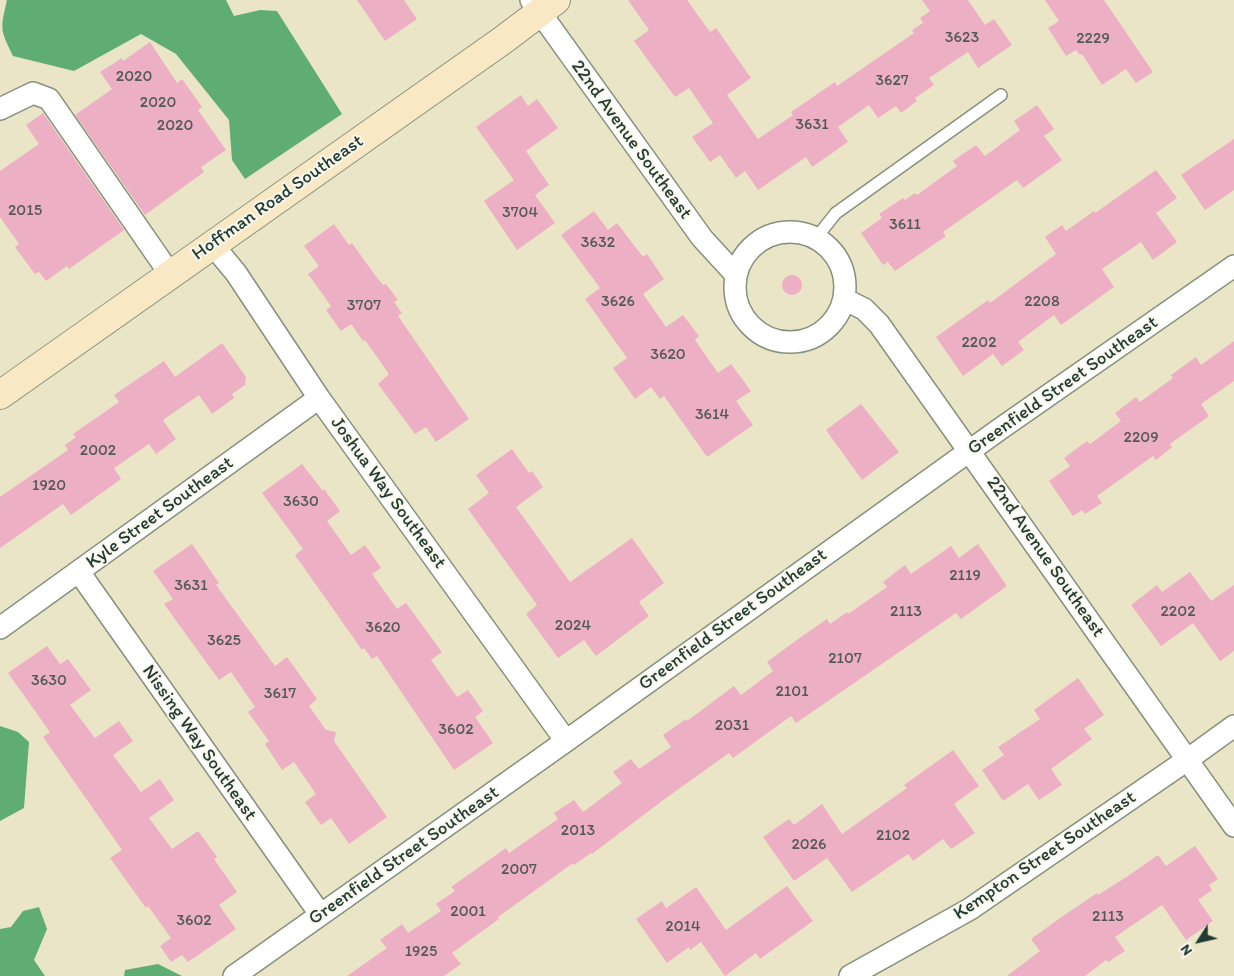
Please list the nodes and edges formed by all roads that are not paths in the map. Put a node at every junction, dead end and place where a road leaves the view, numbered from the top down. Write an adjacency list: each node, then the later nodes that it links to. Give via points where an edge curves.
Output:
1 (542, 4): 5 (street, Hoffman Road Southeast, via 495,45); 8 (street, 22nd Avenue Southeast, via 702,238)
2 (1001, 95): 4 (lane, via 836,213)
3 (0, 109): 7 (street, via 33,93 49,99)
4 (816, 238): 8 (street, via 788,232 760,240 749,250); 9 (street, via 832,252 843,271)
5 (212, 244): 7 (street, Hoffman Road Southeast); 11 (street, Joshua Way Southeast, via 236,273)
6 (1234, 266): 12 (street, Greenfield Street Southeast)
7 (170, 274): 10 (street, Hoffman Road Southeast)
8 (736, 275): 9 (street, via 737,304 743,317 765,337 778,342 793,343 820,334 831,325)
9 (844, 299): 12 (street, 22nd Avenue Southeast, via 864,309 879,324)
10 (0, 395)
11 (319, 398): 13 (street, Kyle Street Southeast); 16 (street, Joshua Way Southeast)
12 (970, 452): 16 (street, Greenfield Street Southeast); 17 (street, 22nd Avenue Southeast)
13 (79, 572): 14 (street, Kyle Street Southeast); 19 (street, Nissing Way Southeast)
14 (0, 628)
15 (1234, 726): 17 (street, Kempton Street Southeast)
16 (566, 741): 19 (street, Greenfield Street Southeast)
17 (1187, 760): 18 (street, 22nd Avenue Southeast); 21 (street, Kempton Street Southeast, via 970,909)
18 (1234, 826)
19 (320, 914): 20 (street, Greenfield Street Southeast)
20 (234, 976)
21 (850, 976)

